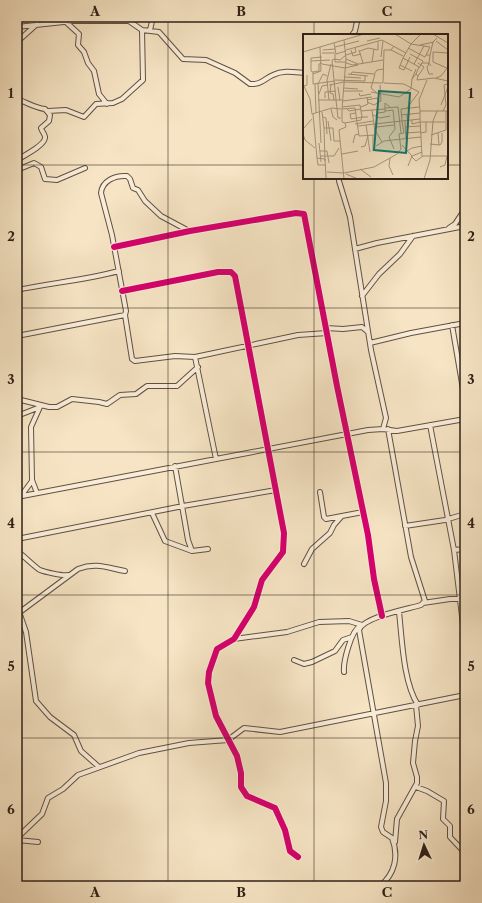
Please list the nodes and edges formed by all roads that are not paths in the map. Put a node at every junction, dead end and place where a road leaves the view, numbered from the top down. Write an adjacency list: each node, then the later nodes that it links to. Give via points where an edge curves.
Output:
1 (36, 17): 6 (street)
2 (153, 17): 9 (street)
3 (358, 17): 10 (street)
4 (108, 19): 5 (street); 8 (street, via 129,21)
5 (67, 23): 6 (street); 14 (street, via 79,34 78,46 94,71 98,94)
6 (37, 24): 7 (street); 11 (street)
7 (17, 27)
8 (142, 30): 9 (street); 14 (street, via 143,80 122,99)
9 (150, 30): 12 (street, via 164,36 183,59 206,60 250,84 262,82 287,70)
10 (353, 34)
11 (17, 42)
12 (303, 73)
13 (17, 99): 15 (street)
14 (107, 104): 15 (street, via 96,104 84,117 66,110)
15 (48, 111): 16 (street, via 49,120 42,128 44,141)
16 (17, 160)
17 (86, 168): 18 (street, via 52,181 45,179 38,164 30,163)
18 (17, 170)
19 (339, 181): 26 (street, via 350,217)
20 (465, 209): 22 (street, via 455,224)
21 (465, 226): 22 (street)
22 (447, 230): 24 (street)
23 (190, 231): 25 (street); 25 (street, via 161,216 145,201 138,190 133,188 127,176 116,177 107,181 101,193); 34 (street, via 296,213 304,214)
24 (413, 236): 26 (street); 30 (street)
25 (114, 247): 27 (street)
26 (355, 249): 30 (street)
27 (119, 271): 28 (street, via 79,281 56,282); 29 (street)
28 (17, 290)
29 (122, 291): 31 (street); 38 (street, via 218,272 231,272 235,276)
30 (362, 296): 35 (street)
31 (125, 316): 36 (street); 39 (street, via 134,361 175,356)
32 (465, 323): 33 (street)
33 (452, 326): 37 (street); 42 (street)
34 (327, 330): 35 (street, via 362,327); 38 (street); 48 (street)
35 (369, 332): 37 (street)
36 (17, 336)
37 (370, 343): 47 (street, via 386,418)
38 (249, 345): 39 (street); 49 (street)
39 (195, 357): 40 (street)
40 (198, 367): 43 (street, via 177,386 147,386 136,394 120,395 107,404 72,399 57,407); 50 (street)
41 (17, 399): 43 (street)
42 (465, 401)
43 (41, 406): 44 (street); 52 (street, via 31,427)
44 (17, 416)
45 (465, 419): 46 (street)
46 (430, 425): 47 (street, via 397,431); 62 (street)
47 (386, 429): 48 (street); 63 (street)
48 (347, 433): 49 (street); 58 (street)
49 (267, 448): 50 (street); 53 (street)
50 (216, 459): 51 (street)
51 (174, 466): 55 (street); 57 (street)
52 (32, 480): 55 (street); 56 (street)
53 (276, 490): 57 (street); 81 (street, via 284,533 283,552 262,580 258,601)
54 (320, 492): 61 (street, via 324,517 329,519)
55 (38, 493): 56 (street)
56 (19, 496)
57 (183, 506): 59 (street); 69 (street)
58 (363, 512): 61 (street); 78 (street)
59 (152, 513): 64 (street); 69 (street, via 163,538)
60 (465, 514): 62 (street)
61 (341, 516): 70 (street, via 330,533 312,549)
62 (448, 519): 63 (street); 67 (street)
63 (405, 526): 74 (street, via 414,569 424,597)
64 (17, 539)
65 (208, 549): 69 (street)
66 (465, 549): 67 (street)
67 (454, 550): 73 (street)
68 (17, 551): 72 (street, via 39,570)
69 (192, 551)
70 (304, 564)
71 (125, 571): 72 (street, via 92,564)
72 (70, 575): 76 (street)
73 (462, 599): 74 (street); 82 (street)
74 (423, 604): 77 (street)
75 (17, 606): 76 (street)
76 (20, 612): 89 (street, via 36,701 50,717 74,735 81,751)
77 (399, 612): 78 (street); 86 (street, via 404,663)
78 (382, 616): 79 (street)
79 (361, 626): 80 (street, via 354,630); 81 (street, via 349,621 319,622 287,632); 87 (street, via 359,632)
80 (352, 637): 83 (street, via 342,640 335,651 312,662 304,664); 84 (street, via 343,666)
81 (234, 639): 88 (street, via 217,649 208,683 213,705)
82 (465, 642)
83 (294, 660)
84 (344, 672)
85 (465, 695): 86 (street)
86 (417, 705): 87 (street); 90 (street, via 418,726 413,763 417,777)
87 (373, 713): 88 (street, via 280,732 244,728); 93 (street, via 386,783 381,827)
88 (228, 740): 89 (street, via 168,746); 95 (street, via 237,756 243,790 247,796 275,808 285,830 290,850)
89 (99, 767): 91 (street, via 78,775 63,789 52,794 42,814)
90 (416, 787): 93 (street, via 397,819); 94 (street, via 444,801 443,819 450,826 451,840)
91 (17, 839): 92 (street)
92 (38, 842)
93 (395, 845): 96 (street, via 396,860)
94 (465, 853)
95 (298, 857)
96 (380, 886)

